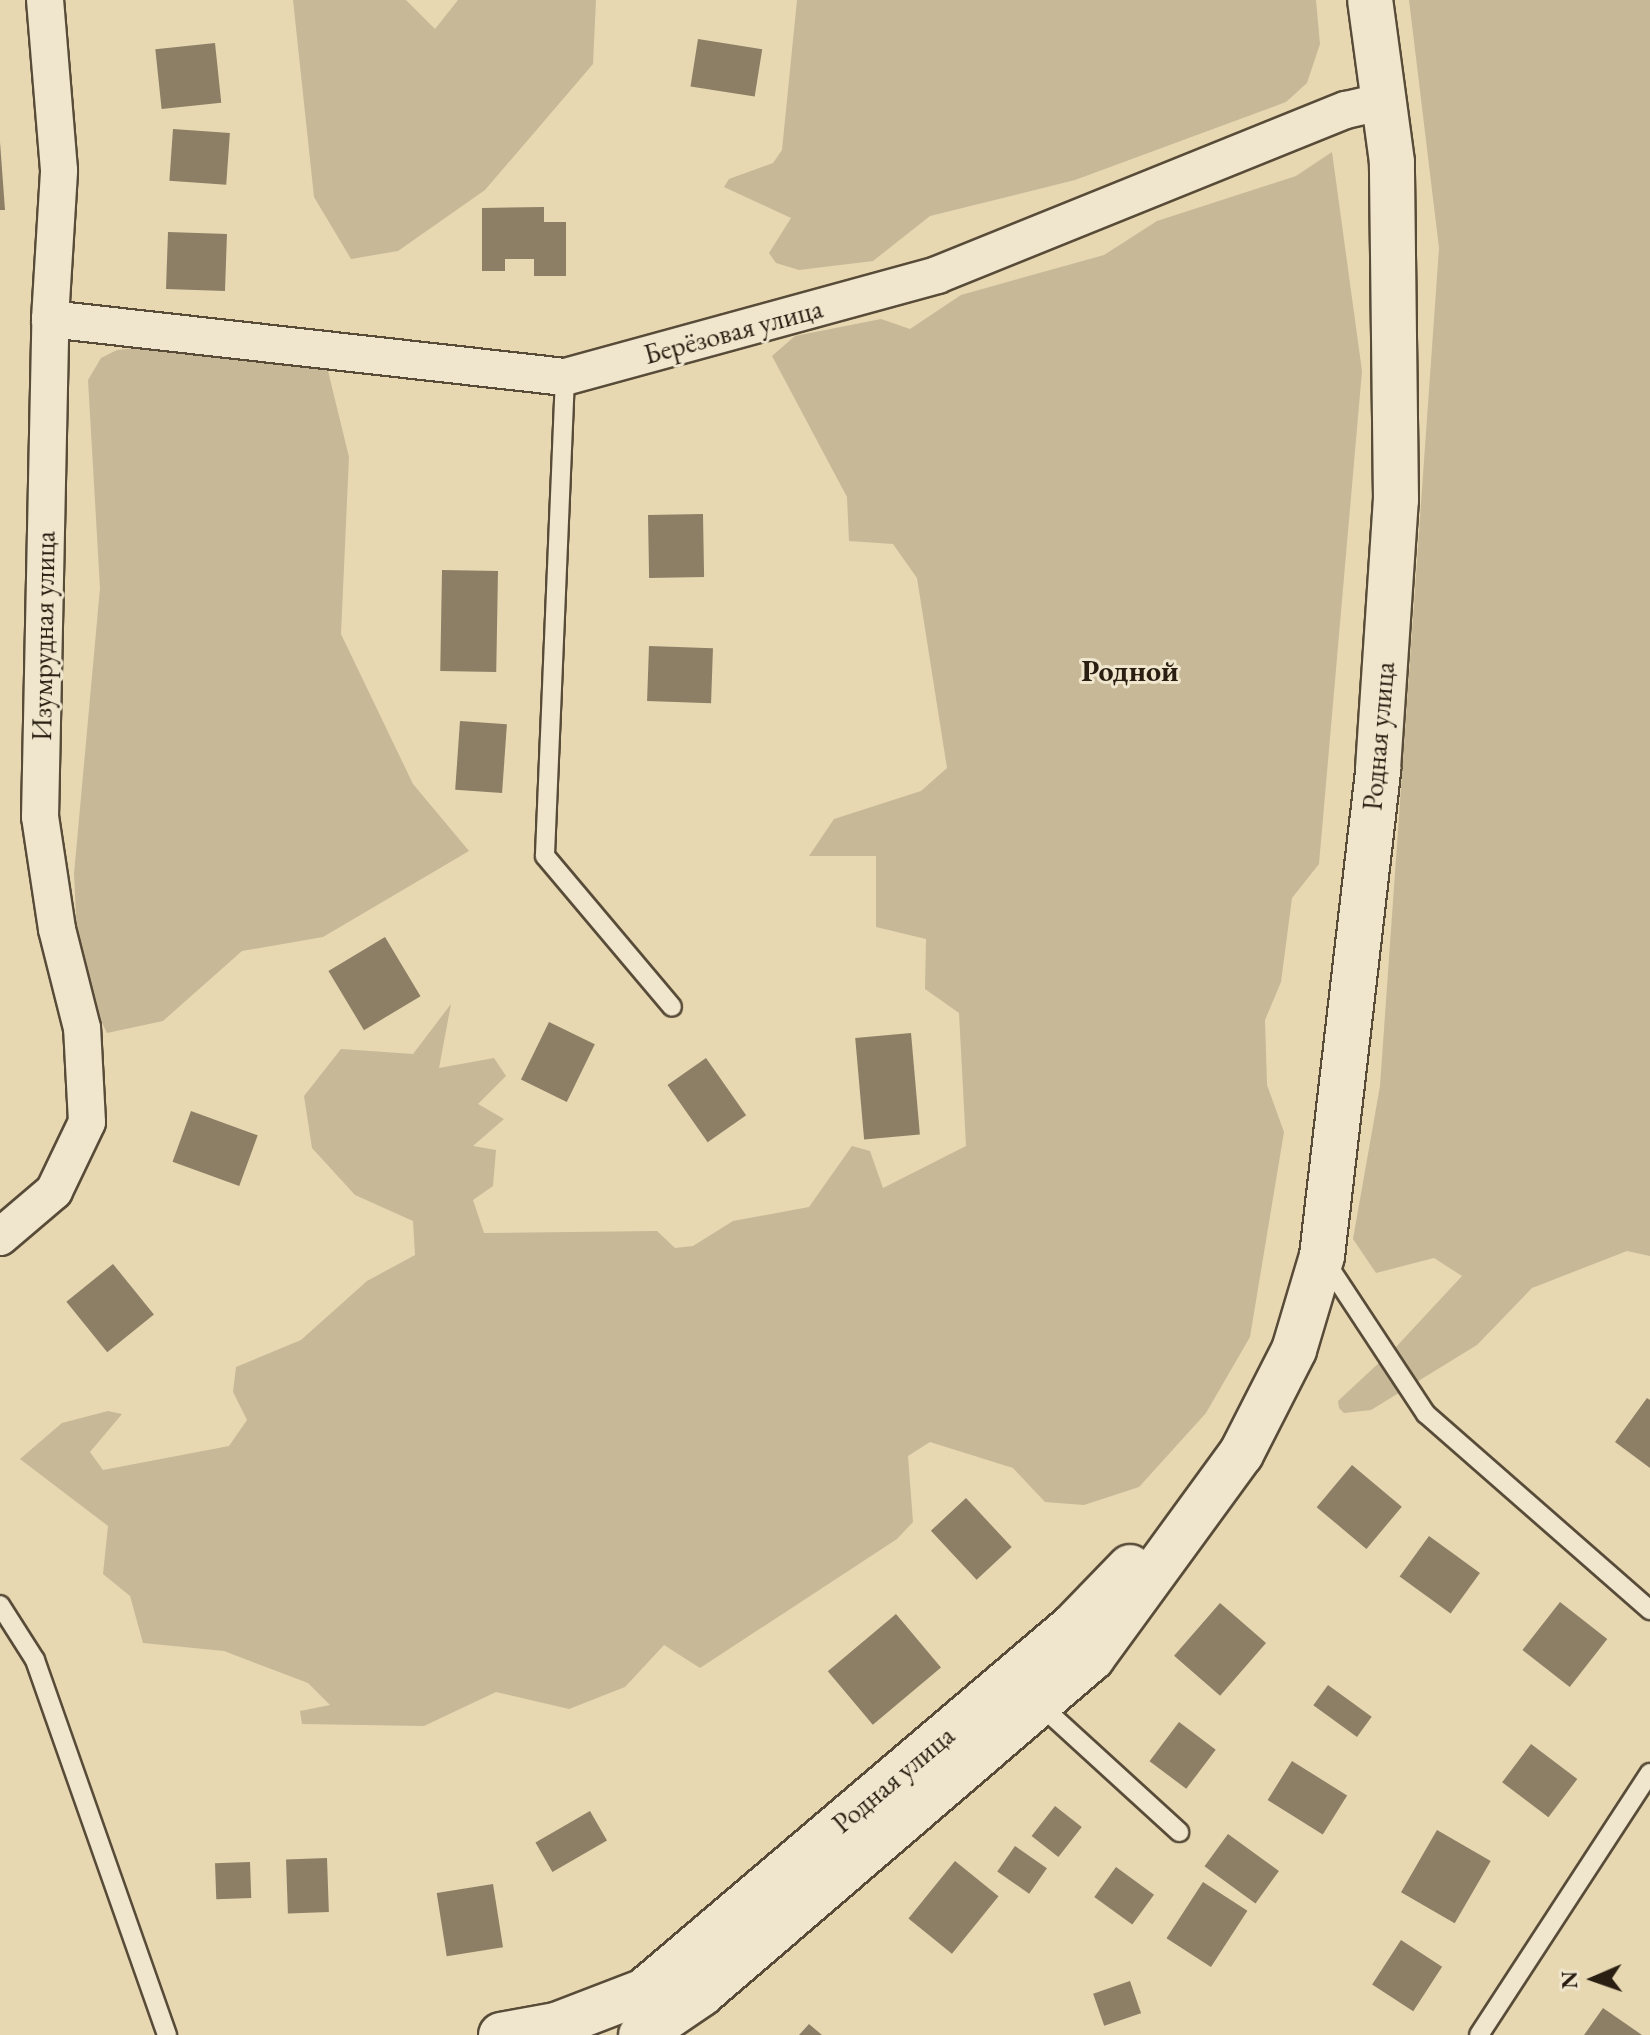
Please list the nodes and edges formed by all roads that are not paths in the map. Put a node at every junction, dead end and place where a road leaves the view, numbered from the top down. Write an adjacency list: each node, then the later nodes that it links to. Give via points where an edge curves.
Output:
1 (45, 0): 4 (street, Изумрудная улица, via 59,170)
2 (1370, 0): 3 (street, Родная улица)
3 (1385, 101): 5 (street, Берёзовая улица, via 1346,110 937,275); 8 (street, Родная улица, via 1392,162 1396,500 1378,769)
4 (50, 319): 5 (street, Берёзовая улица); 7 (street, Изумрудная улица, via 40,817 57,929 82,1028 87,1122 54,1191)
5 (565, 377): 6 (lane, via 545,856)
6 (672, 1007)
7 (0, 1237)
8 (1322, 1256): 9 (street, Родная улица, via 1294,1350); 11 (lane, via 1426,1414)
9 (1241, 1454): 12 (street, Родная улица, via 1092,1658); 15 (street, Родная улица, via 1073,1626 644,1991)
10 (0, 1605): 16 (lane, via 35,1660)
11 (1650, 1610)
12 (1039, 1704): 14 (lane); 15 (street, Родная улица, via 701,1994)
13 (1650, 1773): 18 (lane)
14 (1179, 1832)
15 (631, 2024): 17 (street, Родная улица, via 556,2025)
16 (167, 2035)
17 (501, 2035)
18 (1479, 2035)

